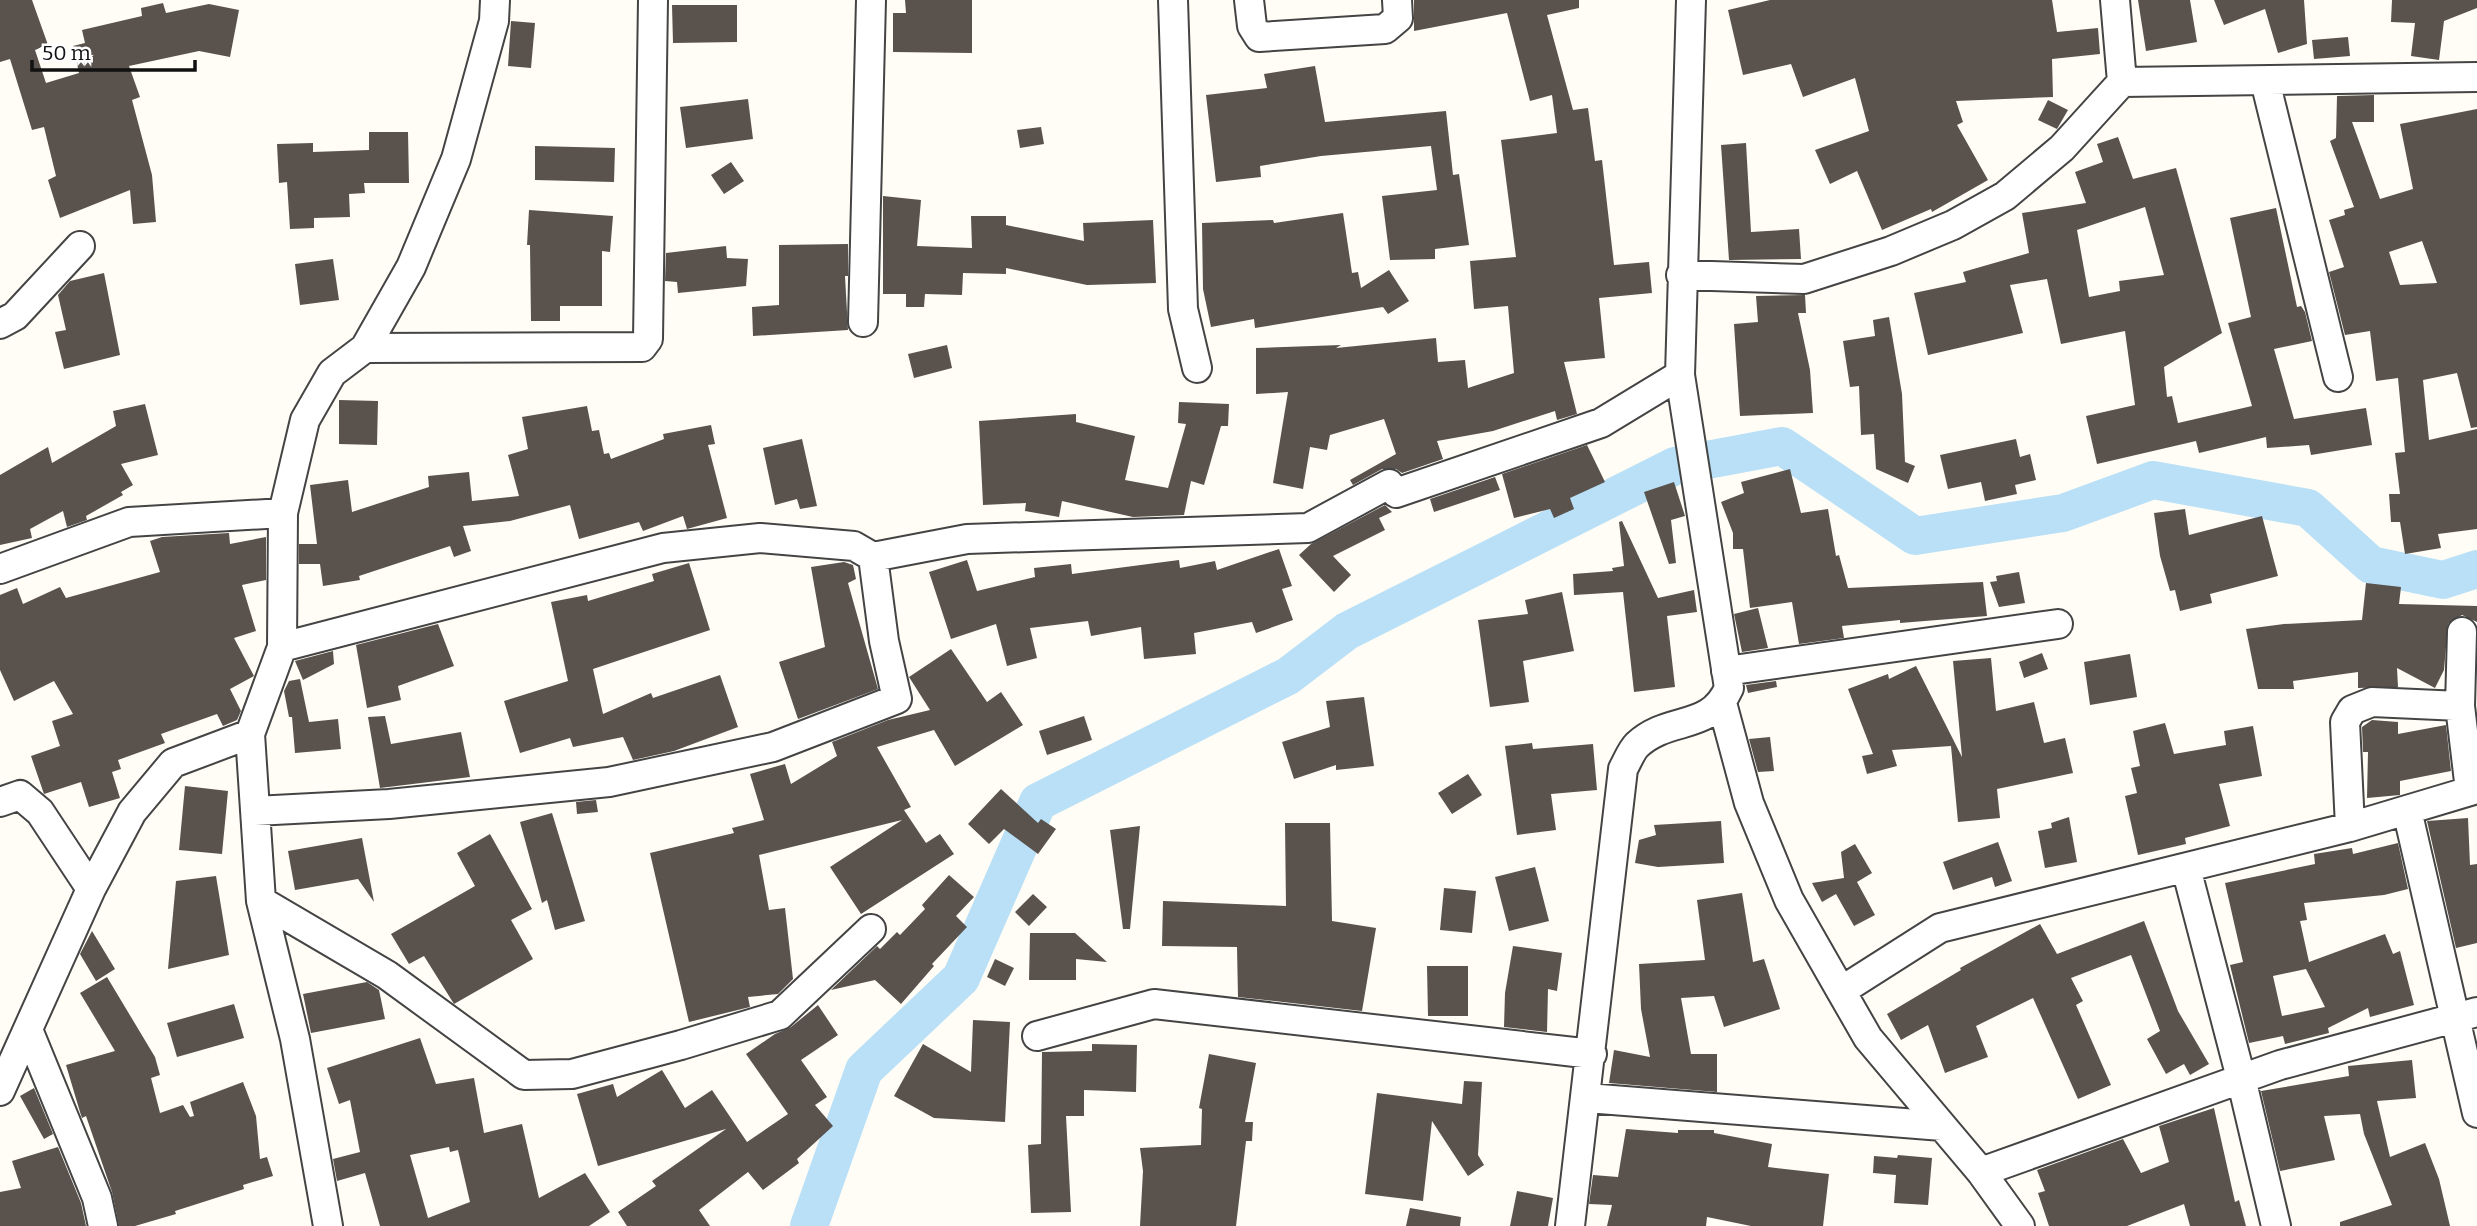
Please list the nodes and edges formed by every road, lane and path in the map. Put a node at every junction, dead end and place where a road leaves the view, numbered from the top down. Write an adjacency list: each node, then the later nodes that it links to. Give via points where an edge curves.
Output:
1 (495, 0): 16 (street, via 494,21 456,159 411,267)
2 (653, 0): 16 (street, via 648,339 642,347)
3 (871, 0): 14 (street)
4 (1173, 0): 17 (street, via 1183,309)
5 (1249, 0): 6 (street, via 1252,26 1259,37 1385,29 1398,18)
6 (1397, 0)
7 (1691, 0): 13 (street)
8 (2115, 0): 11 (street)
9 (2477, 77): 10 (street)
10 (2265, 81): 11 (street); 18 (street)
11 (2122, 82): 13 (street, via 2062,148 2006,196 1953,225 1804,279)
12 (80, 246): 15 (street, via 15,316)
13 (1681, 275): 19 (street)
14 (863, 322)
15 (0, 324)
16 (365, 348): 20 (street, via 332,373 305,419)
17 (1197, 368)
18 (2338, 377)
19 (1681, 387): 21 (street, via 1601,424 1396,493 1389,484 1308,528 967,539); 26 (street)
20 (284, 513): 22 (street, via 129,522); 25 (street)
21 (873, 557): 25 (street, via 854,546 760,538 663,548); 33 (street, via 897,699 773,747 609,782 388,804)
22 (0, 569)
23 (2058, 624): 26 (street)
24 (2462, 632): 28 (street)
25 (282, 647): 29 (street)
26 (1726, 671): 27 (street, via 1729,688)
27 (1722, 704): 39 (street, via 1749,803 1779,876); 43 (street, via 1713,714 1646,739 1636,746 1623,769)
28 (2460, 706): 30 (street); 34 (street, via 2372,702 2352,709 2345,722)
29 (250, 734): 33 (street); 36 (street, via 173,763 132,812)
30 (2473, 790): 32 (street)
31 (0, 802): 36 (street, via 20,795 40,812)
32 (2407, 810): 34 (street); 40 (street)
33 (255, 811): 37 (street)
34 (2350, 827): 35 (street)
35 (2186, 868): 39 (street, via 1940,928); 44 (street)
36 (91, 889): 41 (street)
37 (261, 901): 38 (street, via 387,975 524,1075 572,1074 779,1015); 51 (street, via 295,1039)
38 (871, 929)
39 (1841, 991): 48 (street, via 1868,1038)
40 (2465, 1014): 44 (street); 47 (street)
41 (29, 1031): 45 (street); 50 (street, via 97,1198)
42 (1037, 1036): 43 (street, via 1154,1004)
43 (1592, 1054): 46 (street)
44 (2241, 1078): 49 (street); 54 (street)
45 (0, 1091)
46 (1587, 1098): 48 (street); 52 (street)
47 (2477, 1113)
48 (1942, 1126): 49 (street)
49 (1981, 1172): 53 (street)
50 (103, 1226)
51 (328, 1226)
52 (1570, 1226)
53 (2020, 1226)
54 (2276, 1226)

